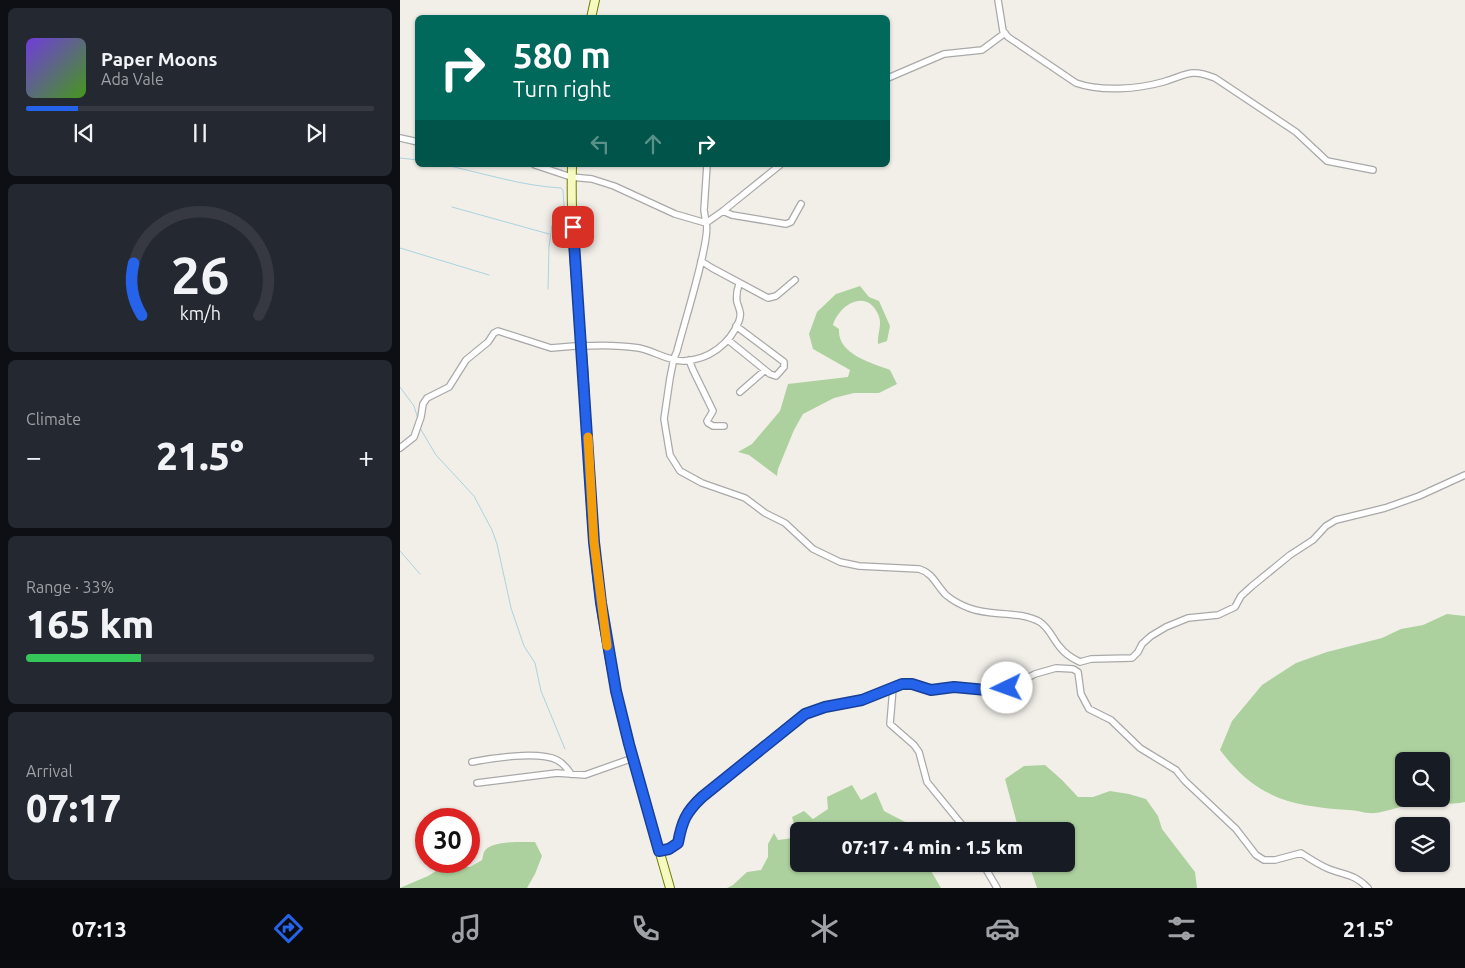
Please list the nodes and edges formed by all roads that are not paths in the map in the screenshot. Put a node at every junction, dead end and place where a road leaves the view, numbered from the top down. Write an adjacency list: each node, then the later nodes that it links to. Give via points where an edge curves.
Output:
1 (595, 0): 3 (main road)
2 (998, 0): 4 (street)
3 (592, 15)
4 (1005, 33): 5 (street, via 982,50 944,54); 12 (street, via 1088,88 1124,88 1201,72 1296,132 1327,161)
5 (890, 77)
6 (400, 138): 7 (street)
7 (415, 141)
8 (541, 167): 13 (street)
9 (572, 167): 13 (main road)
10 (707, 167): 16 (street)
11 (778, 167): 15 (street)
12 (1373, 170)
13 (572, 177): 16 (street, via 614,186 675,214); 22 (main road)
14 (801, 204): 15 (street, via 791,222 786,224)
15 (723, 211): 16 (street)
16 (706, 223): 17 (street, via 707,235)
17 (701, 261): 19 (street); 23 (street)
18 (795, 280): 19 (street, via 776,296 768,298)
19 (739, 284): 20 (street, via 737,293 741,314)
20 (736, 326): 21 (street); 25 (street, via 784,362 776,376)
21 (728, 340): 24 (street, via 718,350); 25 (street)
22 (578, 346): 23 (street, via 627,346); 28 (street, via 551,348 498,331 494,333 466,360 449,386 423,404 414,437); 31 (main road, via 601,603 614,681)
23 (674, 358): 24 (street); 29 (street, via 664,419 670,455 680,470 702,484 745,498 785,523 804,543 840,562 919,569 932,576 948,596 970,609 1040,622 1059,648 1080,662 1132,658 1142,644 1166,627 1188,618 1218,615 1235,607 1252,586 1336,520 1385,508)
24 (689, 360): 27 (street, via 713,411 708,423)
25 (764, 371): 26 (street)
26 (740, 392)
27 (724, 426)
28 (400, 448)
29 (1465, 476)
30 (893, 688): 35 (street, via 890,724 919,752 927,782); 36 (street, via 862,700 805,714 689,809 678,843); 40 (street, via 912,684 931,690 954,687 997,691 1034,674 1056,668 1073,669 1080,676 1085,705 1111,720 1140,748 1176,770 1236,829 1256,855 1264,860 1275,860 1302,853 1330,869 1359,878)
31 (633, 758): 33 (street, via 585,775); 36 (main road)
32 (472, 762): 33 (street, via 545,757 557,760)
33 (571, 774): 34 (street, via 557,772)
34 (477, 783)
35 (960, 822)
36 (659, 851): 38 (main road)
37 (988, 872): 39 (street)
38 (670, 888)
39 (997, 888)
40 (1368, 888)

